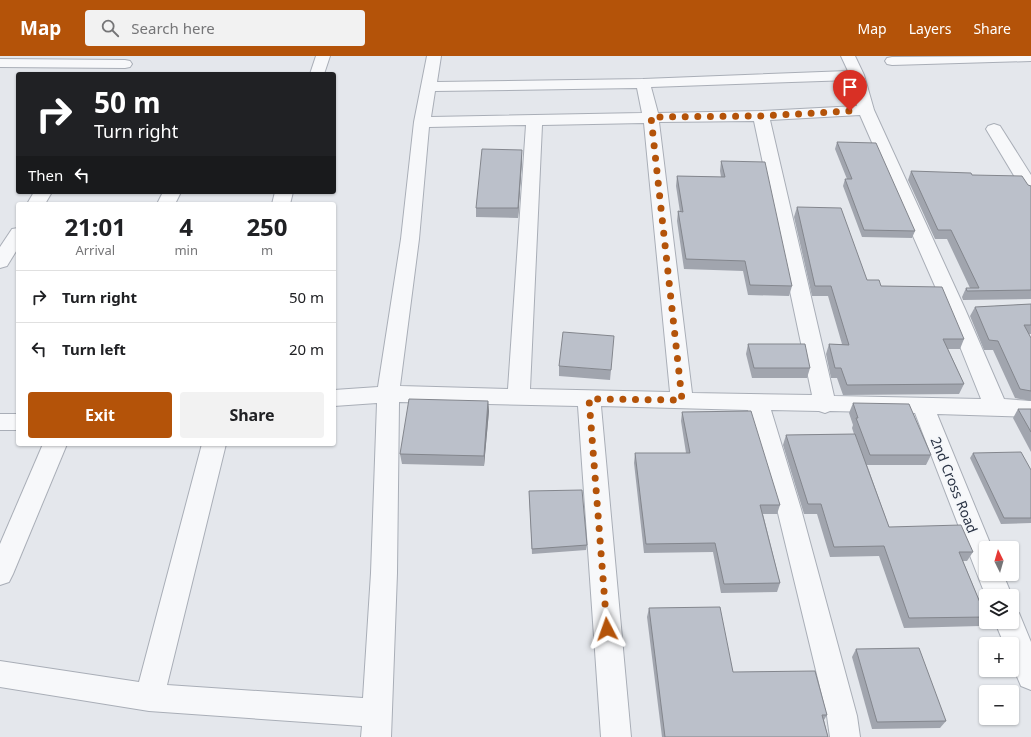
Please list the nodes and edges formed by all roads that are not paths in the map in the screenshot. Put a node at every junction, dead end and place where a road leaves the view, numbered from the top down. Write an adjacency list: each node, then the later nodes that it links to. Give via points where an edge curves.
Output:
1 (322, 56): 8 (street)
2 (434, 56): 11 (street)
3 (848, 56): 9 (street)
4 (1031, 57): 5 (street)
5 (892, 61)
6 (0, 63): 7 (street)
7 (125, 65)
8 (318, 72)
9 (857, 75): 10 (street); 12 (street)
10 (643, 83): 11 (street); 14 (street)
11 (427, 87): 16 (street)
12 (866, 110): 13 (street); 22 (street)
13 (761, 116): 14 (street); 29 (street)
14 (651, 117): 15 (street); 27 (street)
15 (534, 120): 16 (street); 24 (street)
16 (422, 122): 23 (street, via 410,239)
17 (994, 129): 18 (street)
18 (1031, 190)
19 (10, 239): 20 (street)
20 (0, 262)
21 (978, 308): 22 (street)
22 (955, 309): 31 (street)
23 (388, 394): 24 (street); 25 (street); 43 (street, via 384,573)
24 (519, 396): 26 (street)
25 (336, 398)
26 (589, 399): 27 (street); 44 (street)
27 (682, 400): 28 (street)
28 (757, 402): 29 (street); 45 (street, via 789,508 842,716)
29 (825, 405): 30 (street)
30 (923, 406): 31 (street); 37 (street, 2nd Cross Road)
31 (996, 407): 32 (street)
32 (1031, 409)
33 (0, 422): 34 (street)
34 (16, 422)
35 (54, 446): 38 (street)
36 (213, 446): 42 (street)
37 (979, 546)
38 (0, 574)
39 (1012, 629): 41 (street)
40 (0, 674): 42 (street)
41 (1031, 676)
42 (149, 697): 43 (street)
43 (376, 725)
44 (616, 737)
45 (845, 737)

